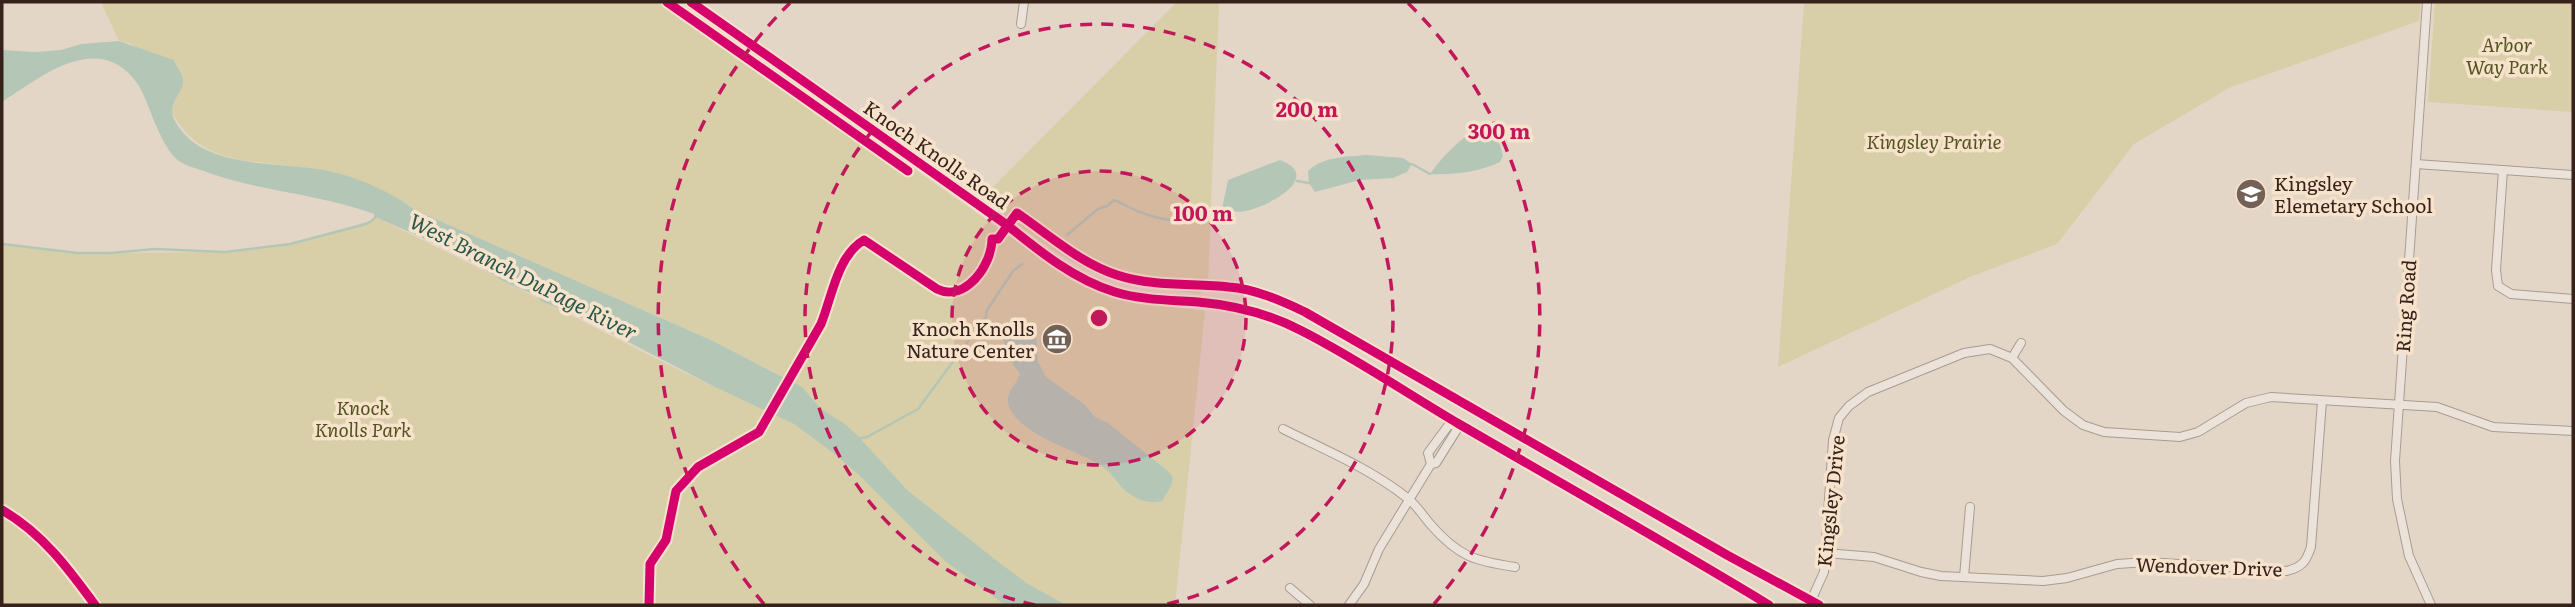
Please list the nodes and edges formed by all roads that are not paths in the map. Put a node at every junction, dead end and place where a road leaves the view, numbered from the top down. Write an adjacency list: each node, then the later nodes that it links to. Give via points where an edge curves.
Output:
1 (691, 2): 13 (street, Knoch Knolls Road, via 1083,278 1115,292 1222,305 1299,329)
2 (1024, 2): 4 (street)
3 (2427, 2): 5 (street, Ring Road)
4 (1021, 24)
5 (2416, 164): 6 (street); 12 (street, Ring Road)
6 (2503, 170): 7 (street); 8 (street, via 2498,286 2511,294)
7 (2573, 175)
8 (2573, 299)
9 (2021, 343): 10 (street)
10 (2012, 358): 11 (street, via 2064,411 2083,425 2104,432 2180,437 2246,403 2271,397); 18 (street, Kingsley Drive, via 1990,349 1964,353 1868,392 1849,406 1839,418 1833,440)
11 (2322, 401): 12 (street); 20 (street, Wendover Drive, via 2311,547 2301,567 2147,562 2117,564 2043,582)
12 (2398, 404): 15 (street, via 2444,408 2493,427); 26 (street, Ring Road, via 2397,499 2409,556)
13 (1457, 423): 16 (street, via 1436,463); 24 (street, Knoch Knolls Road)
14 (1283, 429): 16 (street, via 1374,474)
15 (2573, 431)
16 (1409, 499): 19 (street, via 1449,544 1465,555 1483,563); 23 (street)
17 (1970, 507): 20 (street)
18 (1826, 553): 20 (street, Wendover Drive, via 1874,557 1922,572); 25 (street, Kingsley Drive, via 1824,572)
19 (1515, 567)
20 (1964, 577)
21 (1290, 588): 22 (street)
22 (1310, 605)
23 (1349, 605)
24 (1769, 605)
25 (1809, 605)
26 (2431, 605)

